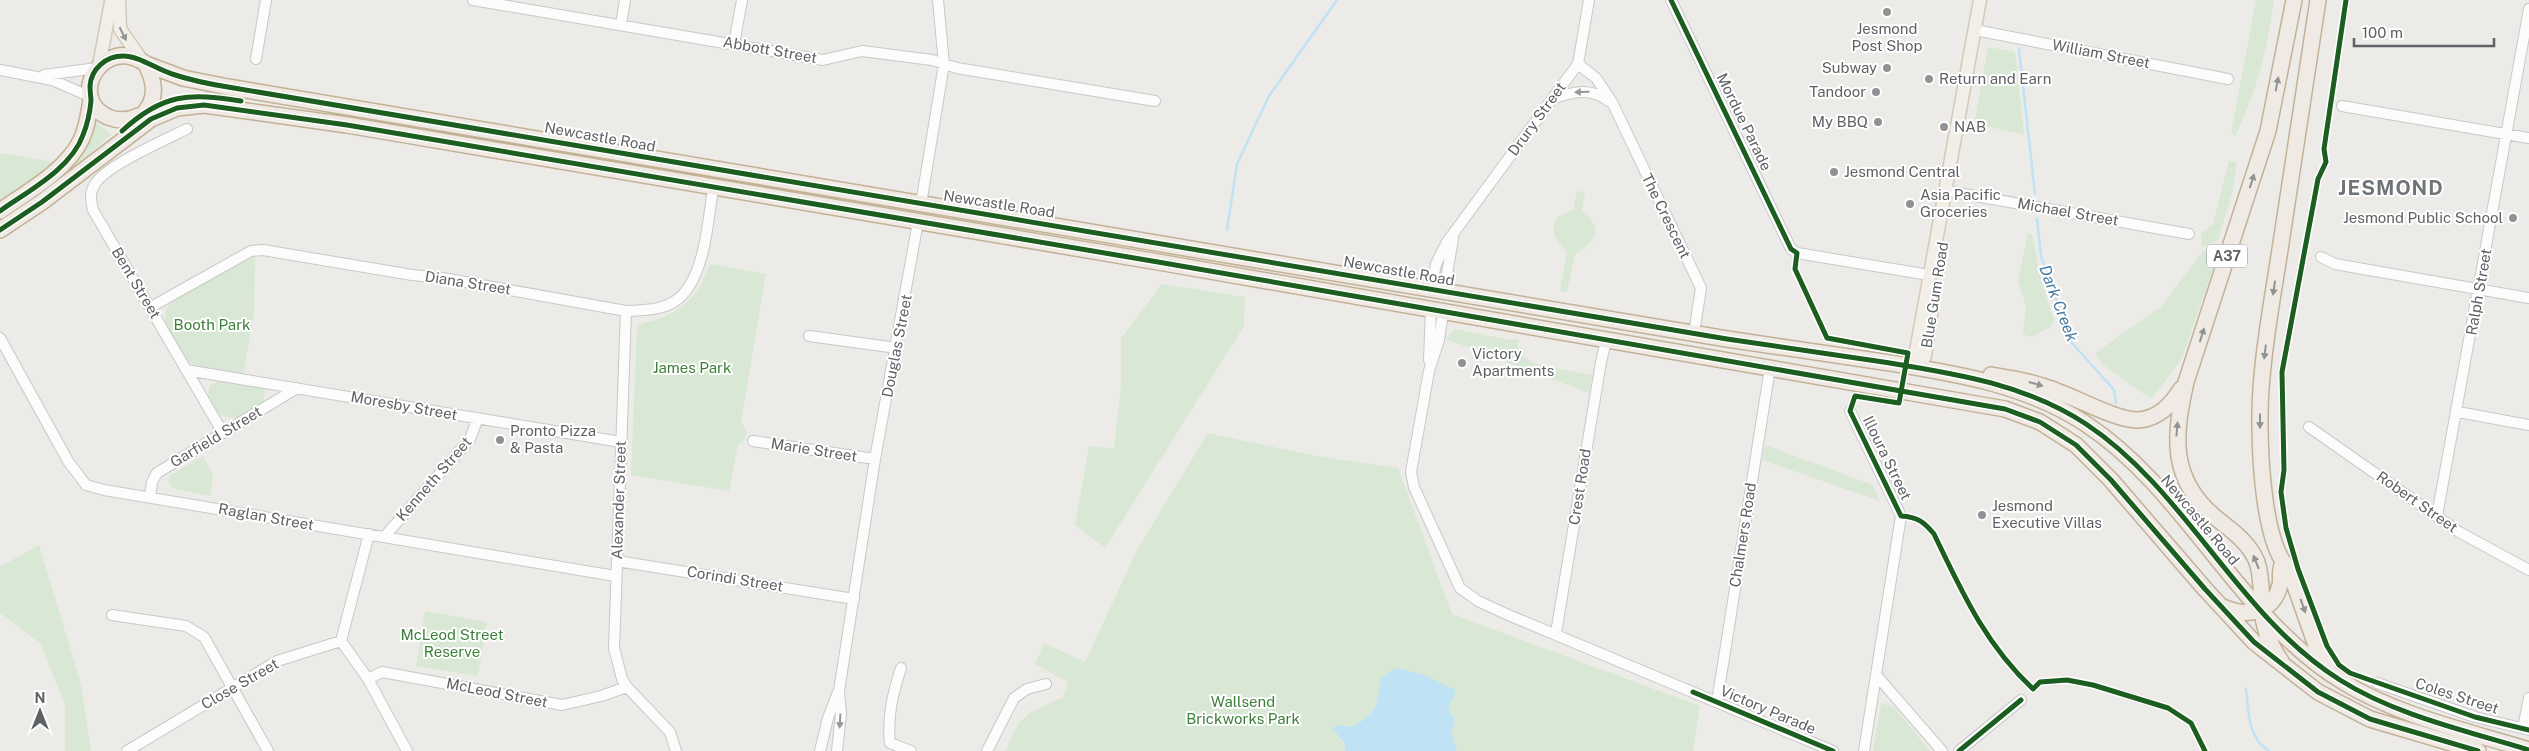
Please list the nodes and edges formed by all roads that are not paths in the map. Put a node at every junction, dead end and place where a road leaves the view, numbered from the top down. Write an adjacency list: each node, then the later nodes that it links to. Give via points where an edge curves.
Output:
1 (112, 0): 21 (main road)
2 (118, 0): 18 (main road, one-way to 18, via 120,28)
3 (266, 0): 17 (street)
4 (473, 0): 14 (street, Abbott Street)
5 (625, 0): 14 (street)
6 (742, 0): 16 (street)
7 (938, 0): 19 (street, Douglas Street)
8 (1589, 0): 20 (street, Drury Street)
9 (1671, 0): 42 (street, Mordue Parade, via 1791,249 1797,253)
10 (1980, 0): 15 (main road, Blue Gum Road)
11 (2294, 0): 58 (highway, A37, one-way to 11, via 2268,131)
12 (2318, 0): 75 (highway, one-way to 75, via 2268,332 2260,414 2263,485)
13 (2529, 10): 32 (street, Ralph Street)
14 (621, 25): 16 (street, Abbott Street)
15 (1975, 30): 24 (street, William Street); 35 (main road, Blue Gum Road)
16 (734, 44): 19 (street, Abbott Street, via 823,60 862,50)
17 (256, 59)
18 (144, 63): 21 (highway, via 133,57 121,56); 30 (highway, via 154,91); 36 (highway, Newcastle Road, via 183,78 228,87)
19 (944, 64): 27 (street, Abbott Street); 36 (street, Douglas Street)
20 (1578, 64): 26 (street, Drury Street); 28 (street, The Crescent, via 1596,78)
21 (98, 67): 23 (street); 25 (highway, via 90,81)
22 (0, 70): 23 (street)
23 (30, 75): 25 (street, via 63,84)
24 (2228, 79)
25 (91, 98): 30 (highway, via 97,109 109,117 120,120); 37 (highway, via 84,134 71,156)
26 (1551, 100): 28 (street, one-way to 26, via 1602,95 1580,91); 44 (street, Drury Street, via 1459,227)
27 (1155, 101)
28 (1612, 102): 49 (street, The Crescent, via 1701,288)
29 (2342, 106): 32 (street)
30 (143, 117): 34 (highway, Newcastle Road, via 204,105 366,128); 39 (highway, via 73,178)
31 (187, 130): 46 (street, Bent Street, via 141,152 102,176 90,196 93,210)
32 (2507, 134): 33 (street); 43 (street, Ralph Street)
33 (2529, 138)
34 (713, 188): 38 (highway, Newcastle Road); 47 (street, Diana Street, via 699,266 692,281 678,300 655,310)
35 (1947, 191): 40 (street, Michael Street); 42 (main road, Blue Gum Road, via 1941,205); 55 (main road, Blue Gum Road, via 1949,206 1925,353)
36 (921, 204): 38 (highway, Douglas Street); 44 (highway, Newcastle Road)
37 (0, 211)
38 (918, 222): 48 (highway, Newcastle Road); 53 (street, Douglas Street)
39 (0, 230)
40 (2189, 234)
41 (2320, 257): 43 (street, via 2335,264)
42 (1929, 275): 55 (main road, Blue Gum Road, via 1916,351)
43 (2480, 289): 45 (street); 62 (street, Ralph Street)
44 (1437, 290): 48 (highway); 49 (highway, Newcastle Road)
45 (2529, 298)
46 (151, 307): 47 (street, Diana Street, via 251,251 263,250); 56 (street, Bent Street)
47 (626, 311): 68 (street, Alexander Street)
48 (1437, 311): 52 (highway, Newcastle Road); 82 (street, Victory Parade, via 1413,454 1412,479 1460,588 1472,598)
49 (1694, 333): 55 (highway, Newcastle Road)
50 (809, 336): 53 (street)
51 (0, 338): 70 (street, Raglan Street, via 68,461 86,485)
52 (1606, 341): 54 (highway, Newcastle Road); 82 (street, Crest Road)
53 (897, 348): 69 (street, Douglas Street)
54 (1770, 368): 60 (highway, Newcastle Road); 96 (street, Chalmers Road)
55 (1918, 368): 57 (highway, Newcastle Road); 60 (highway)
56 (186, 370): 59 (street, Moresby Street); 66 (street, Bent Street)
57 (1972, 377): 58 (highway, one-way to 58, via 1982,373 2023,380 2135,420 2164,410); 80 (highway, Newcastle Road, via 2038,399 2099,433 2132,461)
58 (2186, 382): 80 (highway, A37, one-way to 58, via 2261,577 2254,555 2197,499 2179,463 2176,430)
59 (297, 388): 63 (street, Moresby Street); 66 (street, Garfield Street)
60 (1913, 392): 79 (highway, Newcastle Road, via 2005,409 2055,430 2111,480)
61 (1850, 411): 86 (street, Illoura Street, via 1901,516)
62 (2458, 412): 64 (street); 71 (street, Ralph Street)
63 (478, 418): 68 (street, Moresby Street); 73 (street, Kenneth Street, via 470,440)
64 (2529, 425)
65 (2309, 427): 71 (street, Robert Street)
66 (223, 433): 70 (street, Garfield Street, via 157,473)
67 (753, 441): 69 (street, Marie Street)
68 (621, 442): 74 (street, Alexander Street)
69 (876, 459): 78 (street, Douglas Street)
70 (150, 497): 72 (street, Raglan Street)
71 (2437, 516): 76 (street, Robert Street, via 2473,541)
72 (369, 534): 73 (street, Raglan Street); 83 (street)
73 (384, 536): 77 (street, Raglan Street)
74 (617, 560): 77 (street, Alexander Street); 78 (street, Corindi Street)
75 (2283, 562): 80 (highway, via 2278,573 2280,588); 88 (highway, one-way to 88, via 2289,569 2318,651)
76 (2529, 570)
77 (615, 576): 91 (street, Alexander Street, via 614,648)
78 (854, 599): 93 (street, Douglas Street)
79 (2220, 606): 80 (highway, via 2244,614); 84 (highway, Newcastle Road, via 2254,642)
80 (2262, 610): 84 (highway, A37, via 2274,652); 88 (highway, Newcastle Road, via 2294,644)
81 (112, 615): 92 (street, via 186,626 204,637)
82 (1556, 634): 96 (street, Victory Parade)
83 (341, 641): 87 (street); 92 (street, Close Street, via 277,662)
84 (2285, 666): 114 (highway, Newcastle Road, via 2318,692 2370,719)
85 (902, 668): 108 (street, via 892,694 889,735 890,743)
86 (1877, 676): 111 (street, Illoura Street); 112 (street)
87 (368, 679): 91 (street, McLeod Street, via 382,672 562,705); 103 (street)
88 (2339, 680): 100 (highway, Newcastle Road, via 2385,703)
89 (2377, 683): 98 (street, Coles Street, via 2479,718)
90 (1046, 684): 109 (street, via 1028,689 1014,698)
91 (627, 687): 104 (street, via 670,732)
92 (232, 688): 99 (street, Close Street); 102 (street)
93 (839, 691): 97 (street, Douglas Street); 107 (street, Douglas Street, one-way to 107, via 841,714)
94 (2529, 698): 98 (street)
95 (2021, 700): 113 (street)
96 (1717, 702): 110 (street, Victory Parade)
97 (826, 728): 105 (street, Douglas Street); 106 (street)
98 (2526, 729)
99 (141, 748): 101 (street, Close Street)
100 (2529, 750)
101 (128, 751)
102 (268, 751)
103 (407, 751)
104 (676, 751)
105 (820, 751)
106 (828, 751)
107 (837, 751)
108 (911, 751)
109 (987, 751)
110 (1833, 751)
111 (1864, 751)
112 (1942, 751)
113 (1958, 751)
114 (2478, 751)

